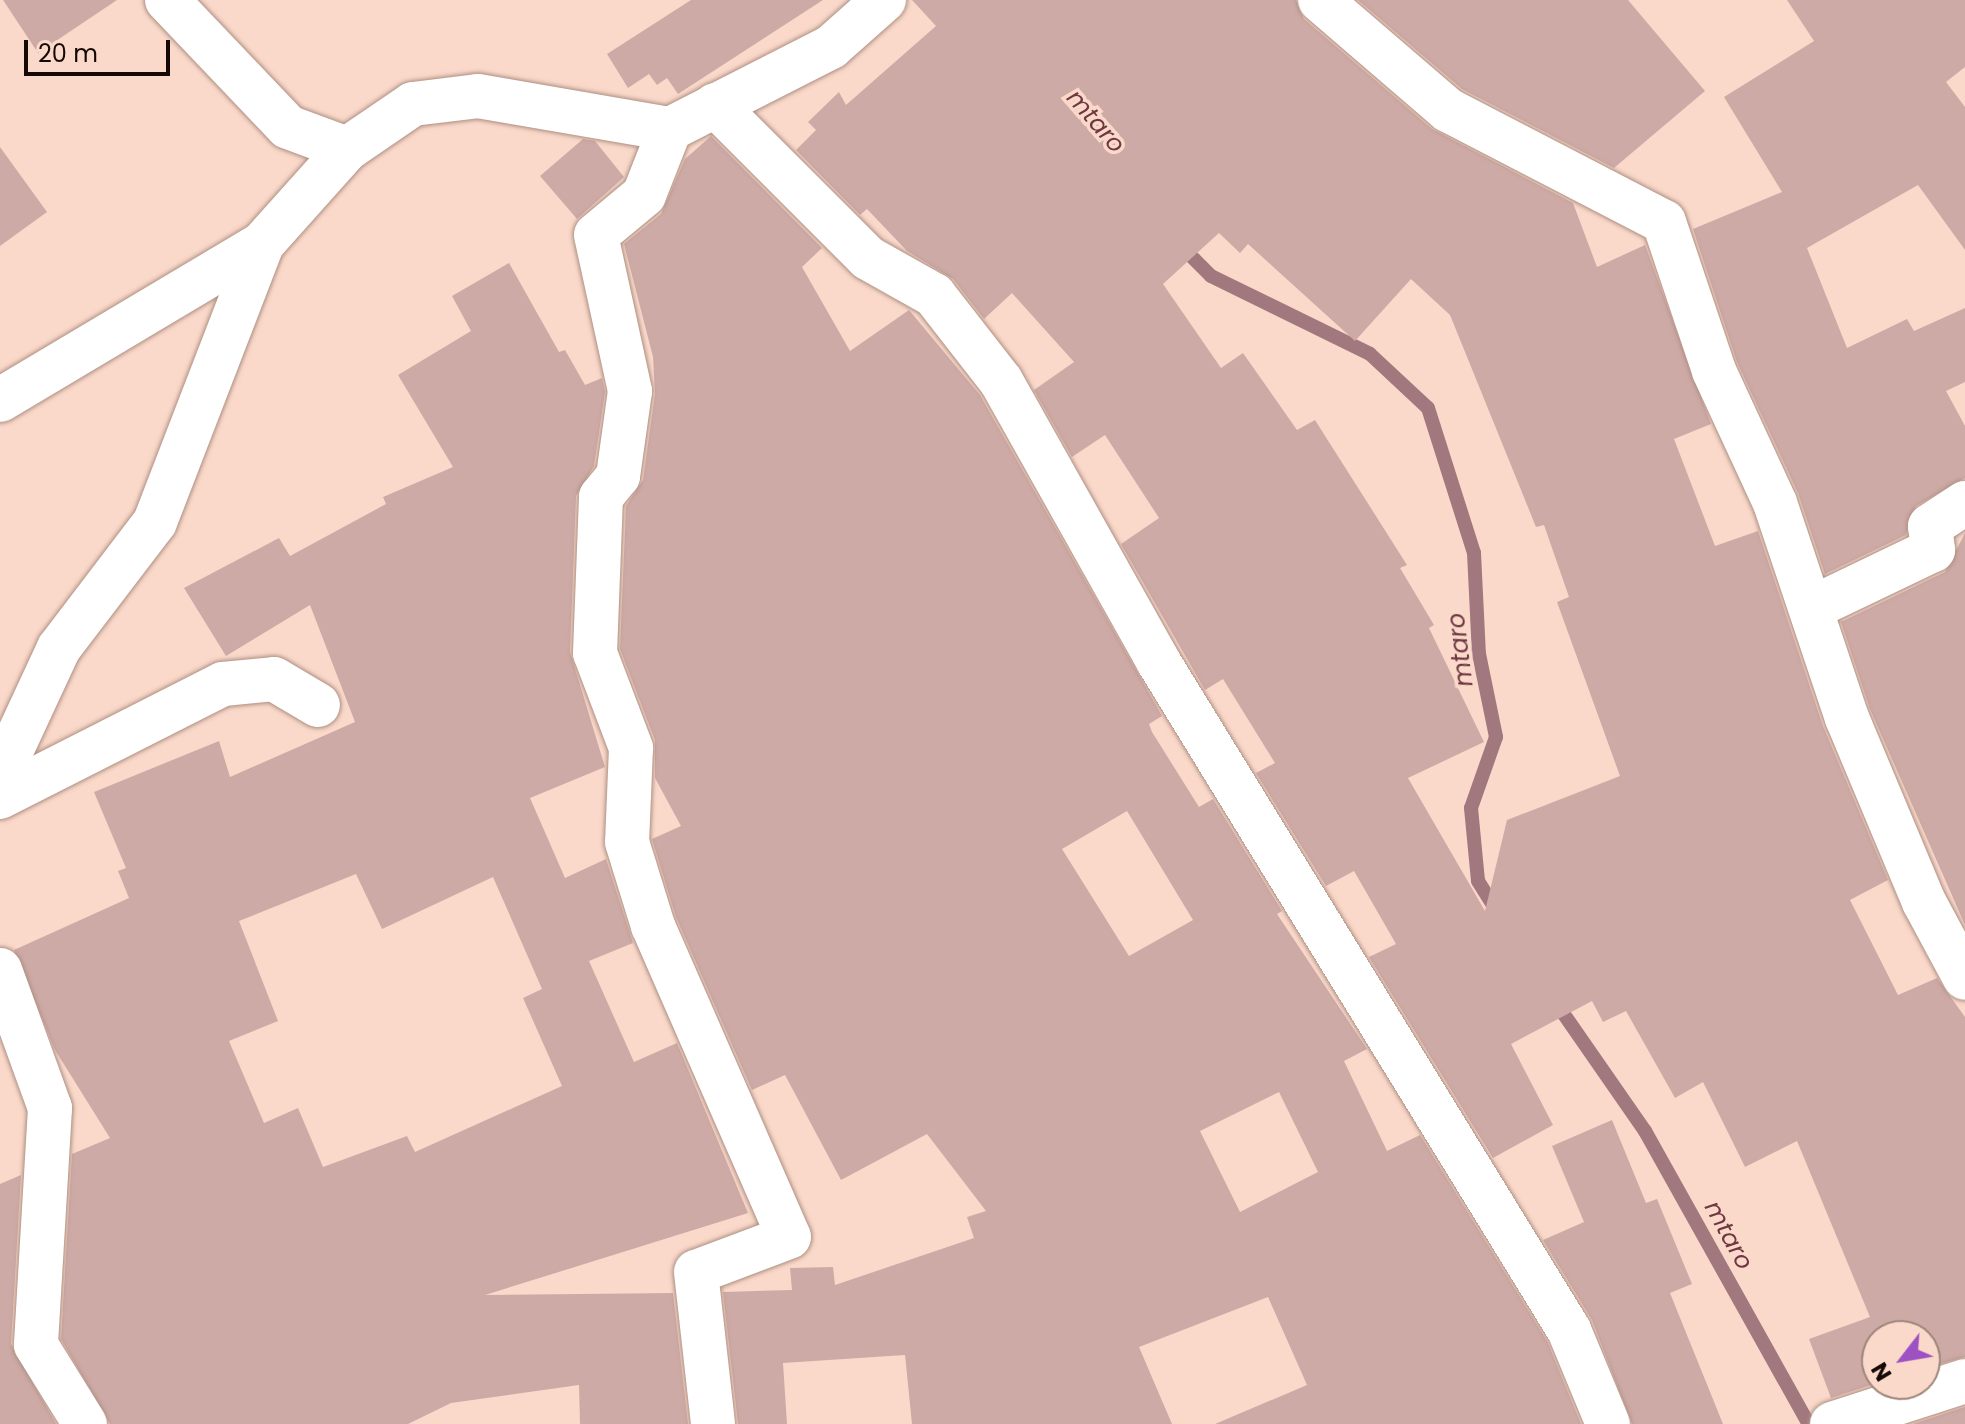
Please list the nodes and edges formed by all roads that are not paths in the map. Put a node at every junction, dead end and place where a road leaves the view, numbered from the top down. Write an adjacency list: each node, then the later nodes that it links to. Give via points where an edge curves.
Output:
1 (167, 0): 6 (street, via 288,127)
2 (884, 0): 4 (street, via 831,47)
3 (1320, 0): 10 (street, via 1448,110 1664,222 1714,371)
4 (715, 105): 5 (street); 19 (street, via 868,258 934,295 1001,381 1158,661 1569,1330)
5 (670, 129): 6 (street, via 478,96 413,104); 18 (street, via 644,195 596,235 630,391 618,476 601,497 595,653 631,748 627,842 653,926 789,1237 696,1272)
6 (347, 149): 7 (street)
7 (262, 244): 8 (street); 12 (street, via 155,522 59,648)
8 (0, 400)
9 (1965, 503): 10 (street, via 1930,526 1933,550)
10 (1814, 607): 15 (street, via 1847,718 1924,902)
11 (318, 705): 13 (street, via 274,679 223,684)
12 (0, 775)
13 (0, 797)
14 (0, 970): 17 (street, via 50,1108 36,1345)
15 (1965, 978)
16 (1965, 1381): 20 (street)
17 (85, 1424)
18 (713, 1424)
19 (1608, 1424)
20 (1832, 1424)

